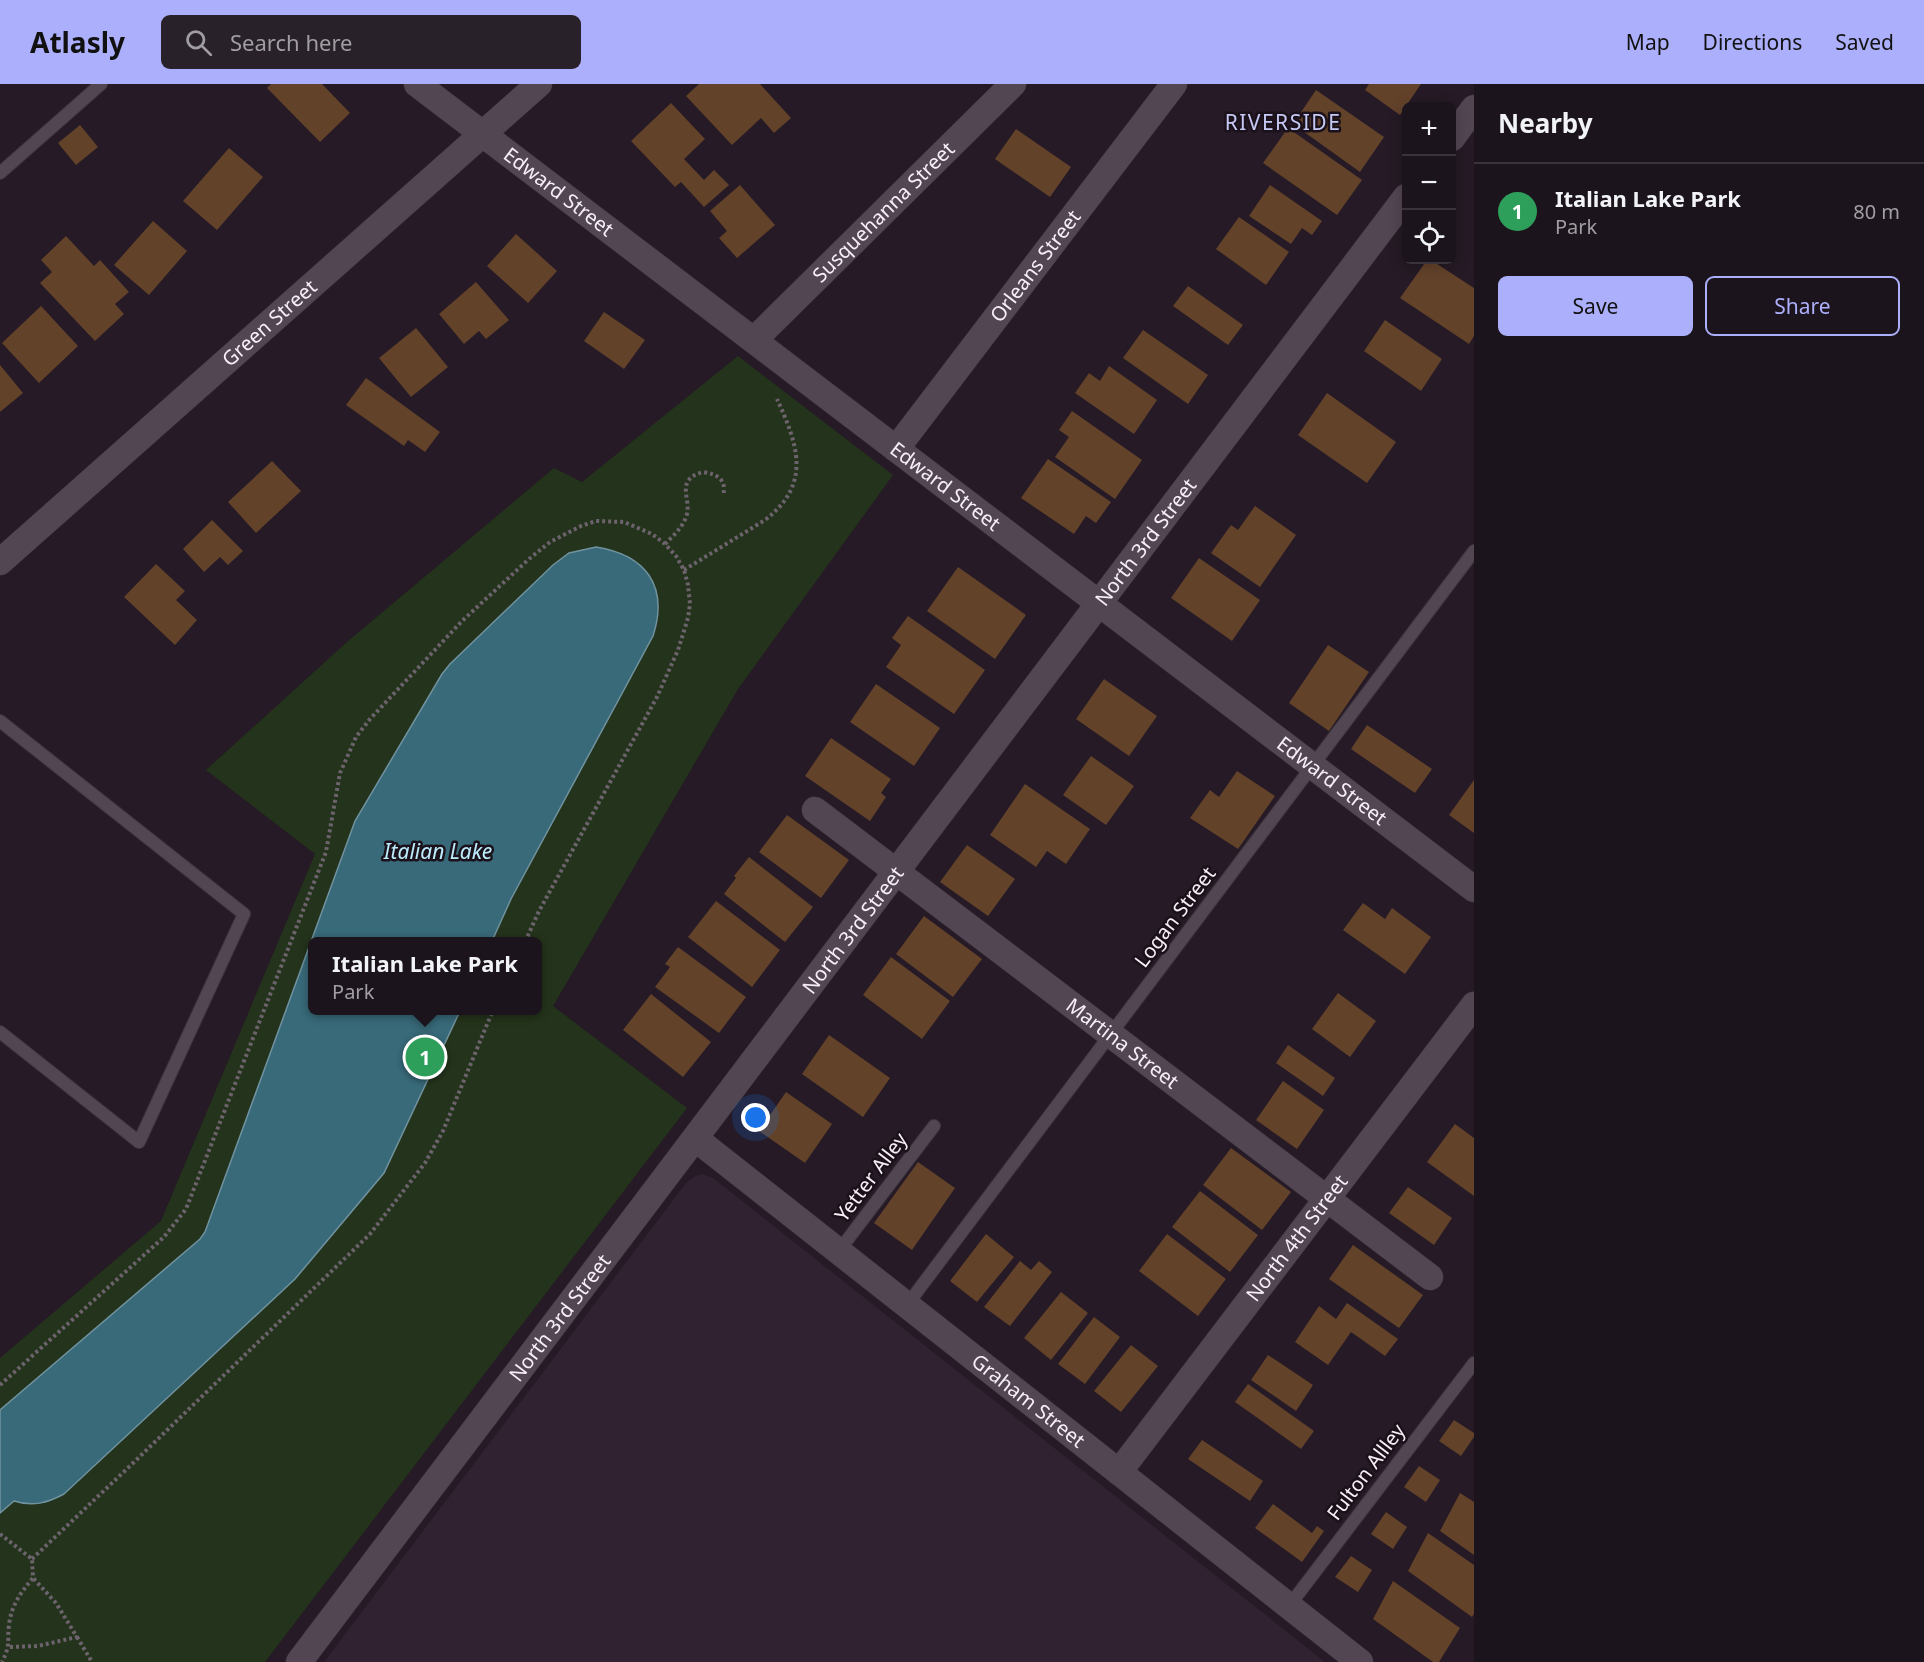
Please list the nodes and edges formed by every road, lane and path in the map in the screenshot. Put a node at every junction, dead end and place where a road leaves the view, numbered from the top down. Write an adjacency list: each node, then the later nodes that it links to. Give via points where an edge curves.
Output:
1 (101, 84): 9 (lane)
2 (417, 84): 8 (street, Edward Street)
3 (539, 84): 8 (street, Green Street)
4 (1013, 84): 11 (street, Susquehanna Street)
5 (1174, 84): 13 (street, Orleans Street)
6 (1474, 108): 7 (street)
7 (1456, 133)
8 (483, 134): 11 (street, Edward Street); 17 (street, Green Street)
9 (0, 173)
10 (1402, 204): 19 (street, North 3rd Street)
11 (754, 340): 13 (street, Edward Street)
12 (777, 399): 18 (path, via 792,434 797,459 797,472 787,499 765,520)
13 (896, 449): 19 (street, Edward Street)
14 (723, 496): 15 (path, via 723,481 718,476 703,472 691,478 684,495 687,514)
15 (665, 544): 18 (path); 37 (path, via 638,527 617,521 596,521 566,532 529,559 462,621 370,719 343,762 326,852 186,1209 165,1237)
16 (1474, 550): 21 (lane, Logan Street)
17 (0, 562)
18 (684, 570): 25 (path, via 690,604 678,651)
19 (1099, 603): 21 (street, Edward Street); 23 (street, North 3rd Street)
20 (0, 721): 28 (lane, via 244,914 140,1142)
21 (1313, 766): 24 (street, Edward Street); 29 (lane, Logan Street)
22 (815, 810): 23 (street, Martina Street)
23 (896, 872): 29 (street, Martina Street); 31 (street, North 3rd Street)
24 (1474, 889)
25 (527, 937)
26 (1474, 1005): 32 (street, North 4th Street)
27 (491, 1015): 40 (path, via 443,1131 425,1164 370,1234)
28 (0, 1032)
29 (1112, 1034): 32 (street, Martina Street); 35 (lane, Logan Street)
30 (934, 1126): 33 (lane, Yetter Alley)
31 (696, 1139): 33 (street, Graham Street); 47 (street, North 3rd Street)
32 (1325, 1198): 34 (street, Martina Street); 38 (street, North 4th Street)
33 (838, 1252): 35 (street, Graham Street)
34 (1430, 1277)
35 (906, 1305): 38 (street, Graham Street)
36 (1474, 1363): 42 (lane, Fulton Allley)
37 (0, 1385)
38 (1119, 1472): 42 (street, Graham Street)
39 (0, 1534): 40 (path)
40 (32, 1559): 41 (path)
41 (33, 1578): 43 (path, via 56,1603); 44 (path, via 12,1608)
42 (1289, 1606): 48 (street, Graham Street)
43 (77, 1637): 44 (path, via 38,1647); 46 (path)
44 (10, 1647): 45 (path)
45 (2, 1662)
46 (92, 1662)
47 (298, 1662)
48 (1360, 1662)

